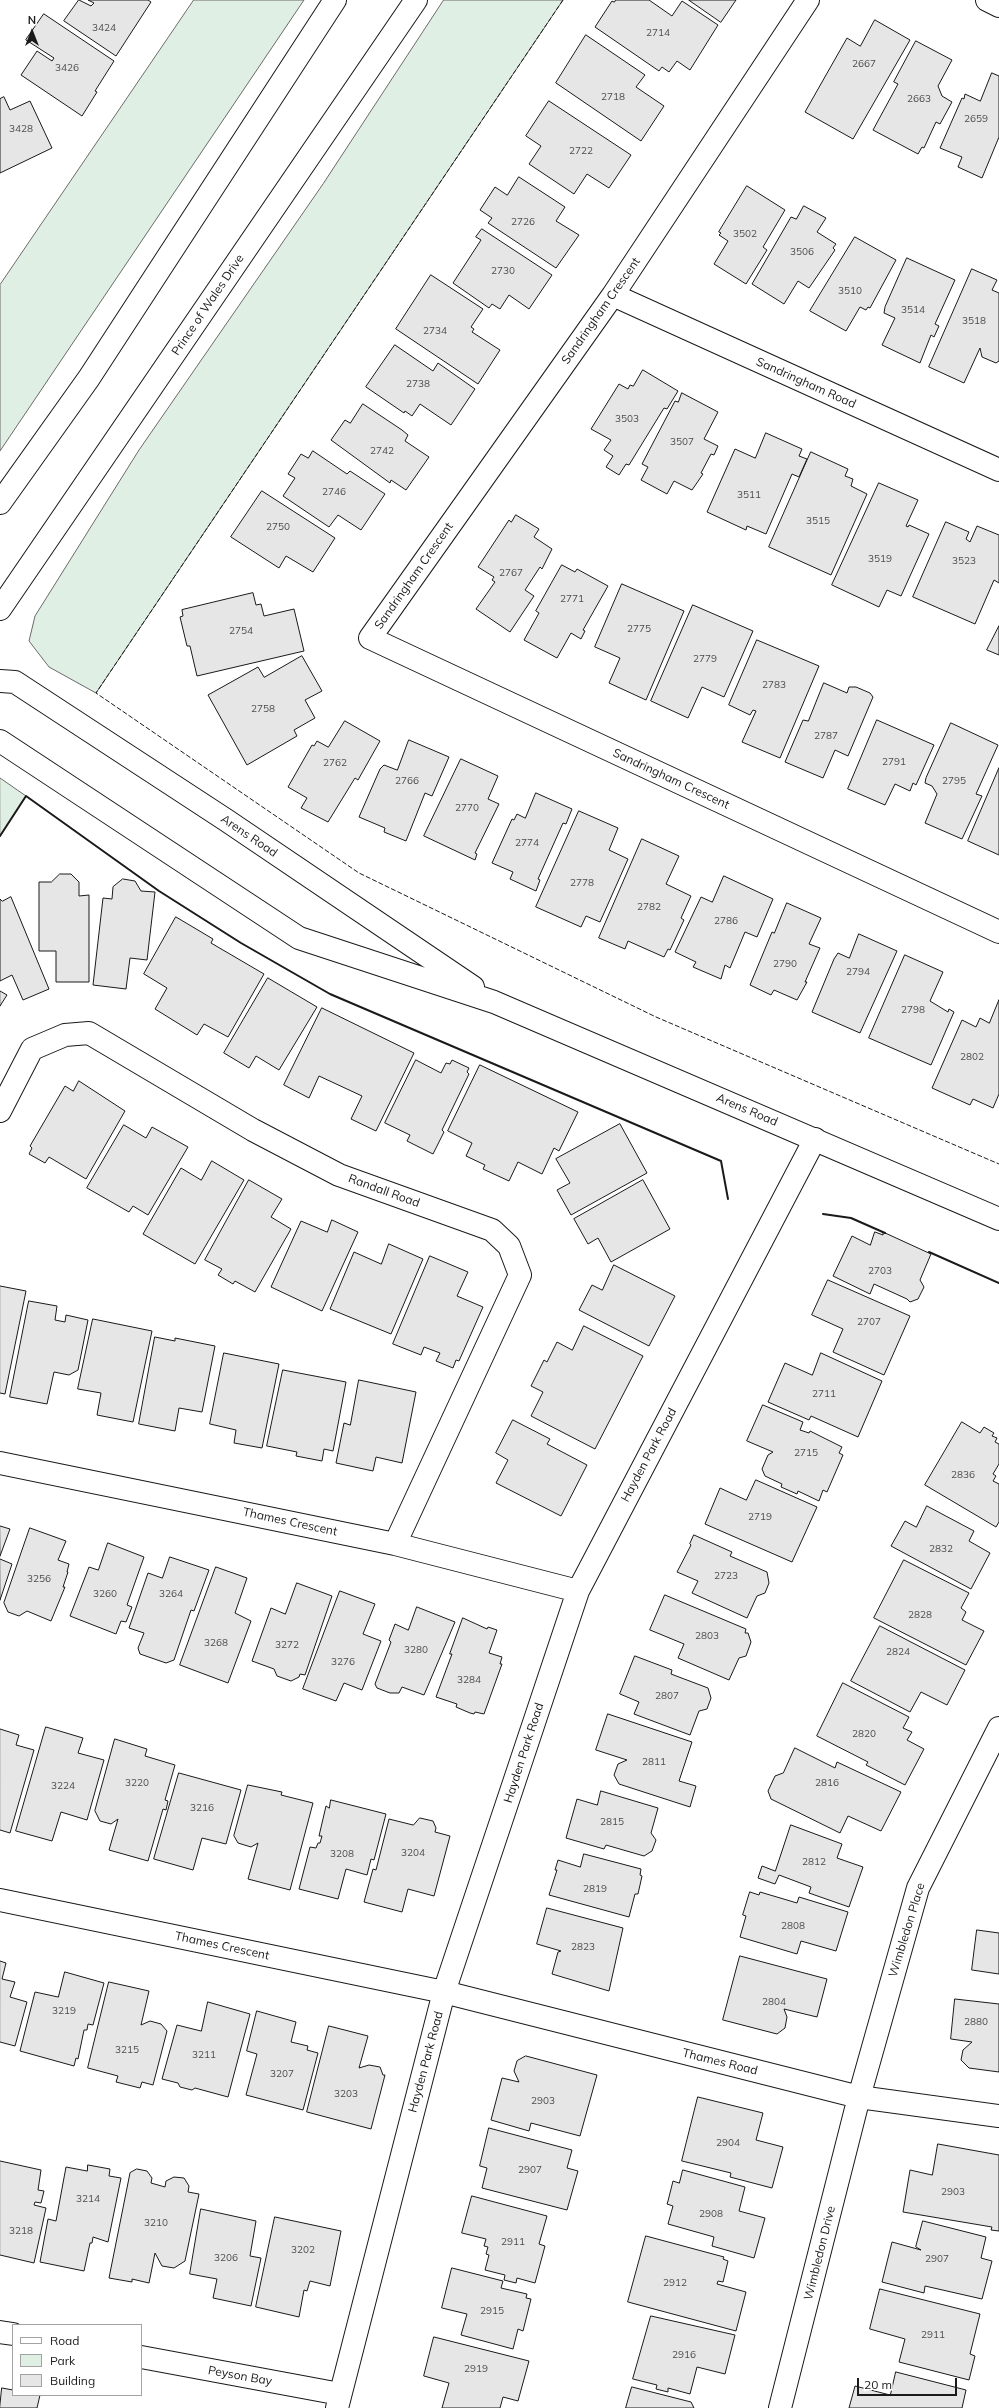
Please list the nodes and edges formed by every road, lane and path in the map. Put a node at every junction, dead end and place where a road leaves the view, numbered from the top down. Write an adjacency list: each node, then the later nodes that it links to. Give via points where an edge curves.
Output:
1 (335, 0): 8 (street, via 89,378)
2 (416, 0): 9 (street, Prince of Wales Drive)
3 (808, 0): 6 (street, Sandringham Crescent)
4 (987, 0): 5 (street)
5 (999, 6)
6 (613, 295): 7 (street, Sandringham Road); 12 (street, Sandringham Crescent, via 370,638)
7 (999, 470)
8 (0, 503)
9 (0, 609)
10 (0, 681): 13 (street, Arens Road, via 15,682 226,820)
11 (0, 741): 13 (street, Arens Road, via 299,938)
12 (999, 932)
13 (494, 1002): 15 (street, Arens Road)
14 (0, 1111): 18 (street, Randall Road, via 32,1049 64,1035 89,1033 253,1130 339,1175 492,1230 510,1246 520,1275)
15 (815, 1139): 16 (street, Arens Road); 19 (street, Hayden Park Road)
16 (999, 1219)
17 (0, 1463): 18 (street, Thames Crescent)
18 (395, 1544): 19 (street, Thames Crescent)
19 (578, 1591): 22 (street, Hayden Park Road)
20 (999, 1728): 23 (street, Wimbledon Place, via 918,1888)
21 (0, 1900): 22 (street, Thames Crescent)
22 (444, 1992): 23 (street, Thames Road); 28 (street, Hayden Park Road)
23 (859, 2097): 24 (street, Thames Road); 29 (street, Wimbledon Drive)
24 (999, 2116)
25 (0, 2332): 26 (street)
26 (12, 2334)
27 (142, 2357): 28 (street, Peyson Bay)
28 (338, 2401)
29 (780, 2408)

